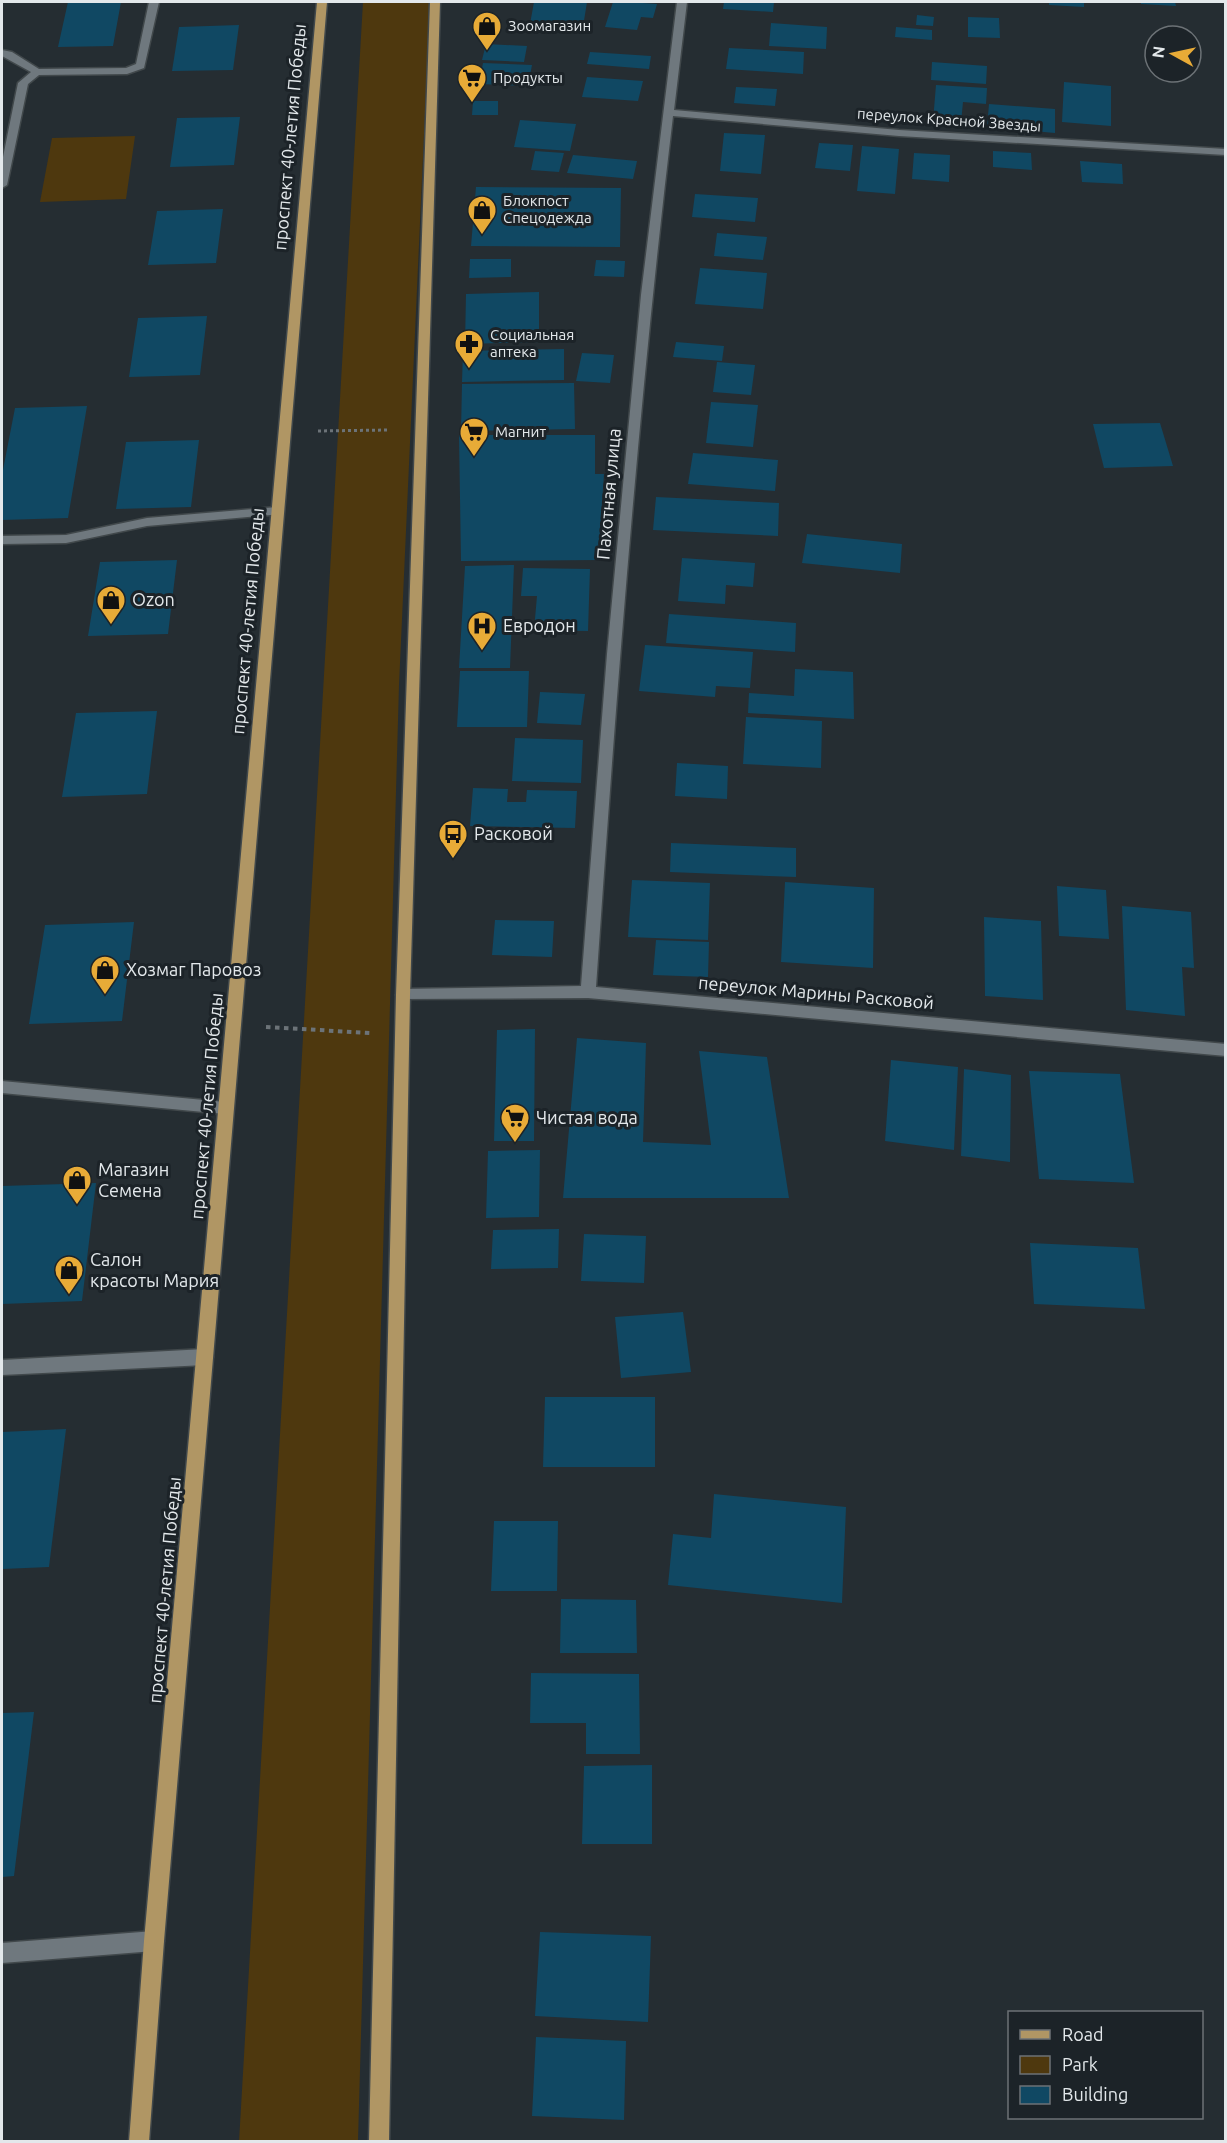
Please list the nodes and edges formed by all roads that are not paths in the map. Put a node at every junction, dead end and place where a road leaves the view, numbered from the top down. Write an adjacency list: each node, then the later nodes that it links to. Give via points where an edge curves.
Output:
1 (154, 2): 6 (street, via 141,66 127,71)
2 (322, 2): 10 (main road, проспект 40-летия Победы)
3 (435, 2): 13 (main road)
4 (682, 2): 7 (street, Пахотная улица)
5 (2, 54): 6 (street, via 9,54)
6 (37, 72): 9 (street, via 23,83)
7 (670, 113): 8 (street, переулок Красной Звезды, via 899,133); 12 (street, Пахотная улица, via 646,295 621,562)
8 (1226, 153)
9 (2, 184)
10 (277, 511): 11 (street, via 147,522 66,539); 16 (main road, проспект 40-летия Победы)
11 (2, 540)
12 (588, 992): 13 (street, переулок Марины Расковой); 14 (street, переулок Марины Расковой)
13 (403, 995): 22 (main road)
14 (1226, 1050)
15 (2, 1087): 16 (street)
16 (225, 1108): 17 (main road, проспект 40-летия Победы)
17 (205, 1357): 18 (street); 19 (main road, проспект 40-летия Победы)
18 (2, 1368)
19 (154, 1941): 20 (street); 21 (main road, проспект 40-летия Победы)
20 (2, 1953)
21 (139, 2142)
22 (379, 2142)

